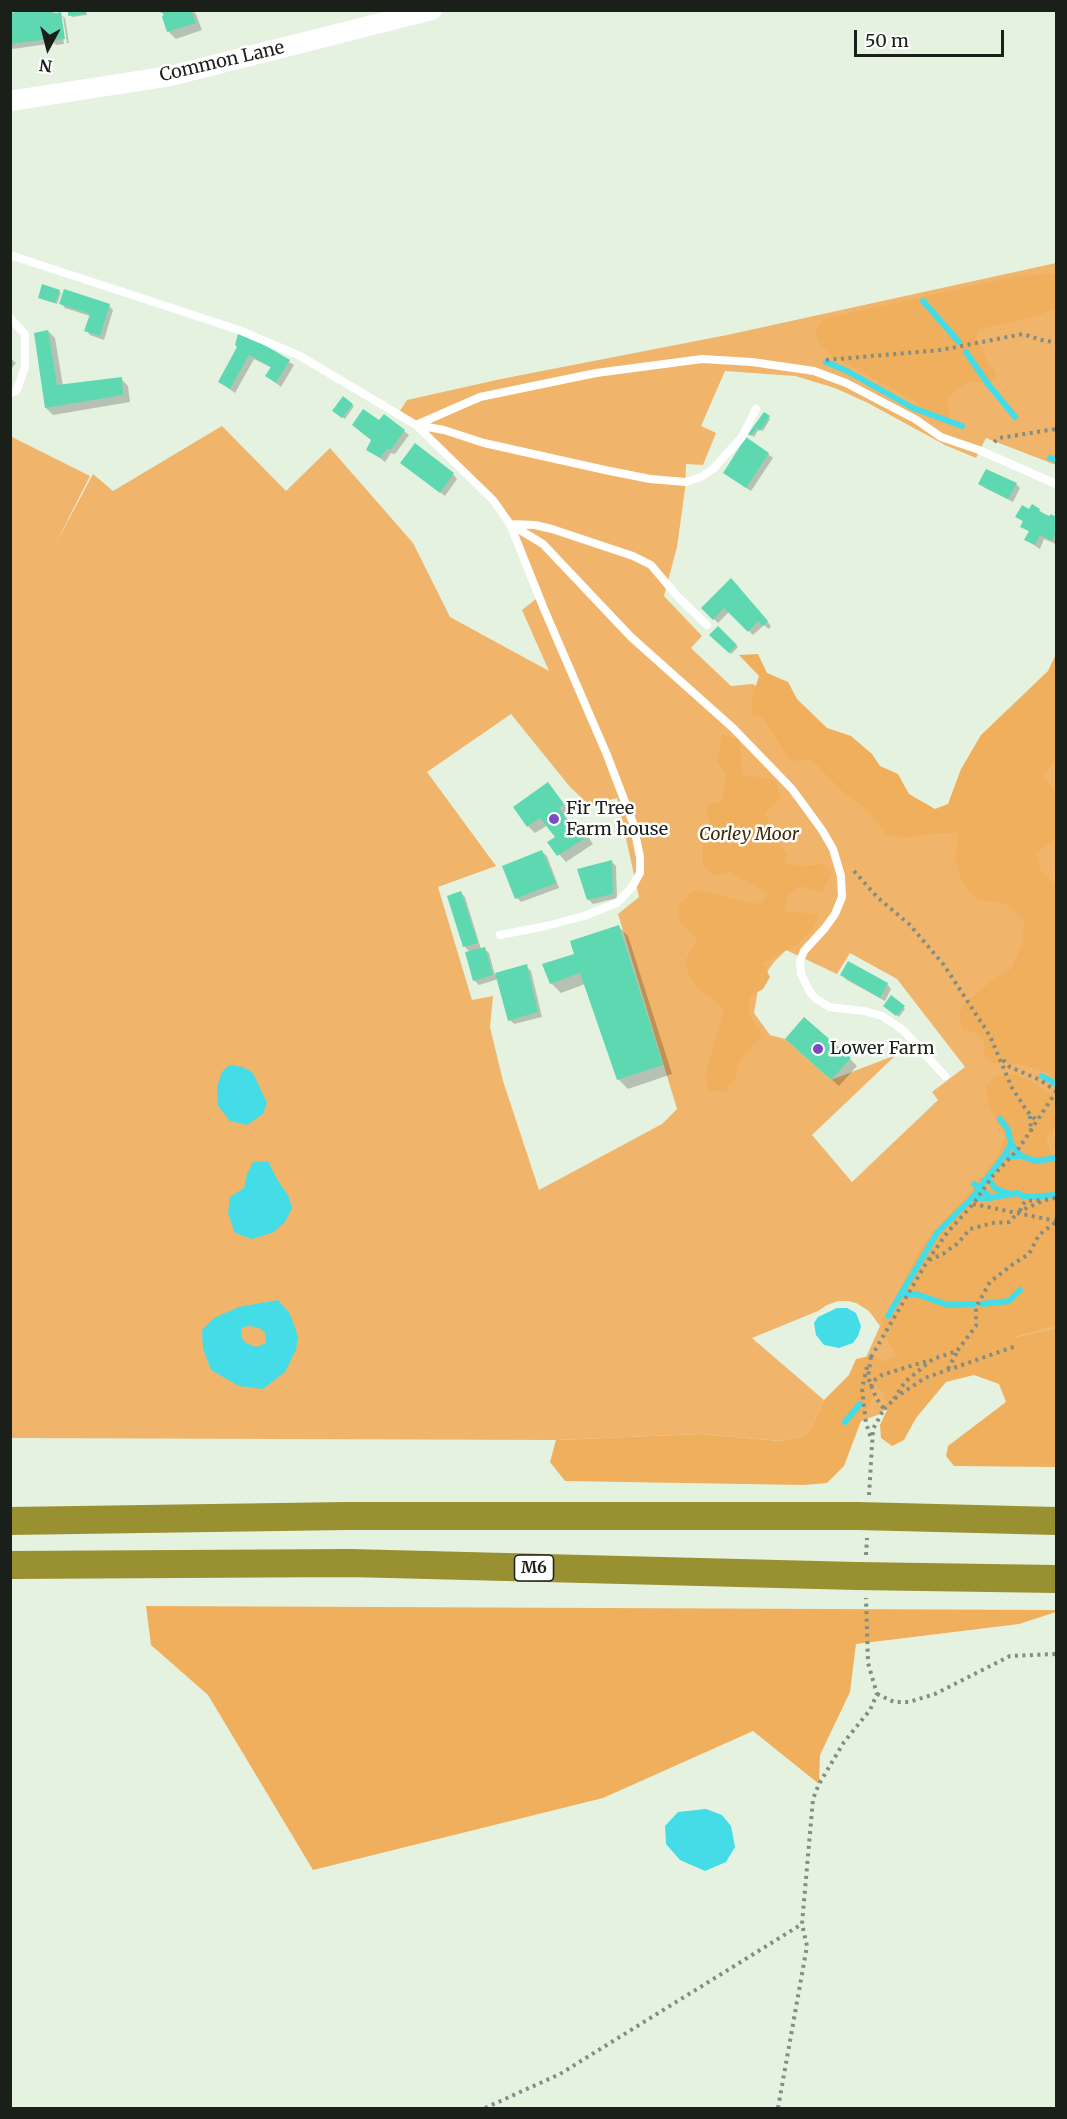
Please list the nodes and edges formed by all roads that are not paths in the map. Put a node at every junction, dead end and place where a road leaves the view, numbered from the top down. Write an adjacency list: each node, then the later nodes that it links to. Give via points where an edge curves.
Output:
1 (432, 10): 2 (street, Common Lane, via 170,76)
2 (10, 101)
3 (10, 255): 7 (lane, via 239,330 300,356)
4 (10, 318): 5 (lane, via 25,334 25,367 17,390)
5 (10, 394)
6 (756, 409): 7 (lane, via 742,437 713,469 686,482 616,472)
7 (416, 425): 8 (lane, via 480,397 596,373 702,359 780,365 814,371 846,383 915,419 940,437); 9 (lane, via 493,500)
8 (1056, 484)
9 (510, 524): 10 (lane, via 552,529 651,565); 11 (lane, via 629,814 640,873 617,903 584,916); 12 (lane, via 543,544 631,637 733,728 792,789 833,849 841,876 842,897 835,914 804,951 801,974 815,998 829,1007 882,1016 903,1030)
10 (707, 625)
11 (500, 935)
12 (945, 1076)
13 (10, 1521): 14 (highway, via 345,1516 858,1516)
14 (1056, 1521)
15 (10, 1564): 16 (highway, M6, via 350,1563)
16 (1056, 1579)

